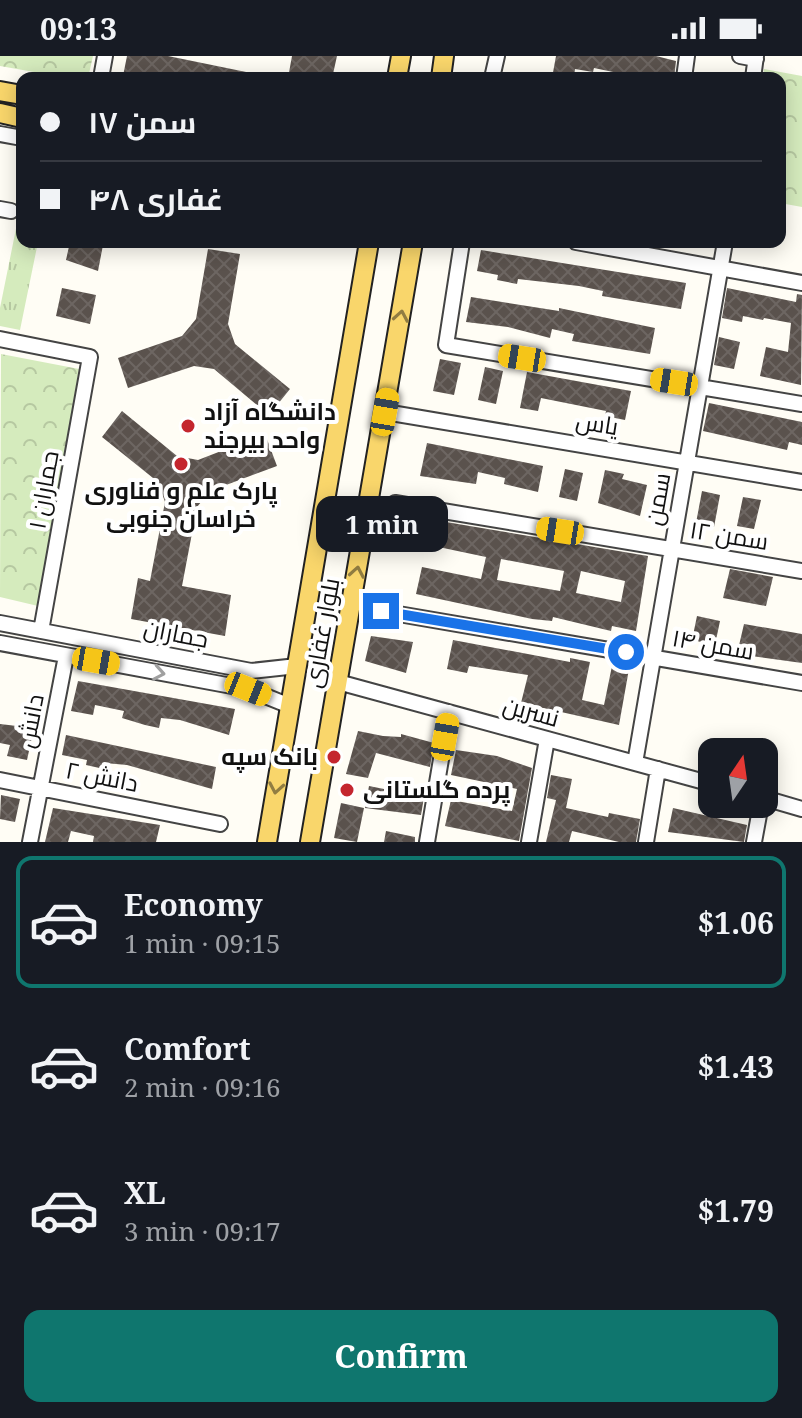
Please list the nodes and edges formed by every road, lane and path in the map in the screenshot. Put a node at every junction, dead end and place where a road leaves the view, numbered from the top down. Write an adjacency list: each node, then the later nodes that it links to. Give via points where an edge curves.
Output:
1 (740, 56): 2 (street)
2 (756, 58)
3 (368, 248): 18 (main road, بلوار غفاری)
4 (412, 248): 14 (main road, بلوار غفاری, one-way to 4)
5 (461, 248): 12 (street, via 446,345)
6 (636, 248): 8 (street)
7 (724, 248): 9 (street, سمن)
8 (657, 250): 9 (street)
9 (720, 268): 10 (street); 12 (street, سمن)
10 (802, 283)
11 (0, 339): 24 (street, جماران ۱, via 90,357)
12 (700, 387): 13 (street); 15 (street, سمن)
13 (802, 404)
14 (385, 412): 15 (street, یاس); 19 (main road, بلوار غفاری)
15 (687, 461): 16 (street, یاس); 20 (street, سمن)
16 (802, 482)
17 (395, 503): 20 (street, سمن ۱۲)
18 (322, 519): 19 (main road); 29 (main road, بلوار غفاری)
19 (365, 527): 30 (main road, بلوار غفاری, one-way to 19)
20 (672, 549): 21 (street, سمن ۱۲); 27 (street, سمن)
21 (802, 571)
22 (381, 611): 27 (street, سمن ۱۴)
23 (0, 623): 24 (street, جماران)
24 (41, 631): 28 (street, جماران)
25 (0, 643): 26 (street, جماران)
26 (66, 656): 31 (street, جماران, one-way to 31); 40 (street, دانش)
27 (653, 657): 32 (street, سمن ۱۴); 36 (street, سمن)
28 (219, 665): 29 (street, جماران, via 251,671); 31 (street)
29 (297, 666): 33 (main road, بلوار غفاری)
30 (338, 682): 34 (street, نسرین); 47 (main road, بلوار غفاری)
31 (215, 683): 33 (street, جماران)
32 (802, 683)
33 (290, 706): 46 (main road, بلوار غفاری, one-way to 46)
34 (449, 712): 35 (street, نسرین); 48 (street)
35 (547, 739): 36 (street, نسرین); 49 (street)
36 (635, 763): 37 (street, نسرین)
37 (658, 769): 39 (street, نسرین); 50 (street)
38 (0, 780): 40 (street, دانش ۲)
39 (698, 780)
40 (41, 787): 44 (street, دانش ۲); 45 (street, دانش)
41 (778, 802): 42 (street)
42 (802, 809)
43 (758, 818): 51 (street)
44 (220, 824)
45 (30, 842)
46 (267, 842)
47 (310, 842)
48 (427, 842)
49 (529, 842)
50 (646, 842)
51 (754, 842)

